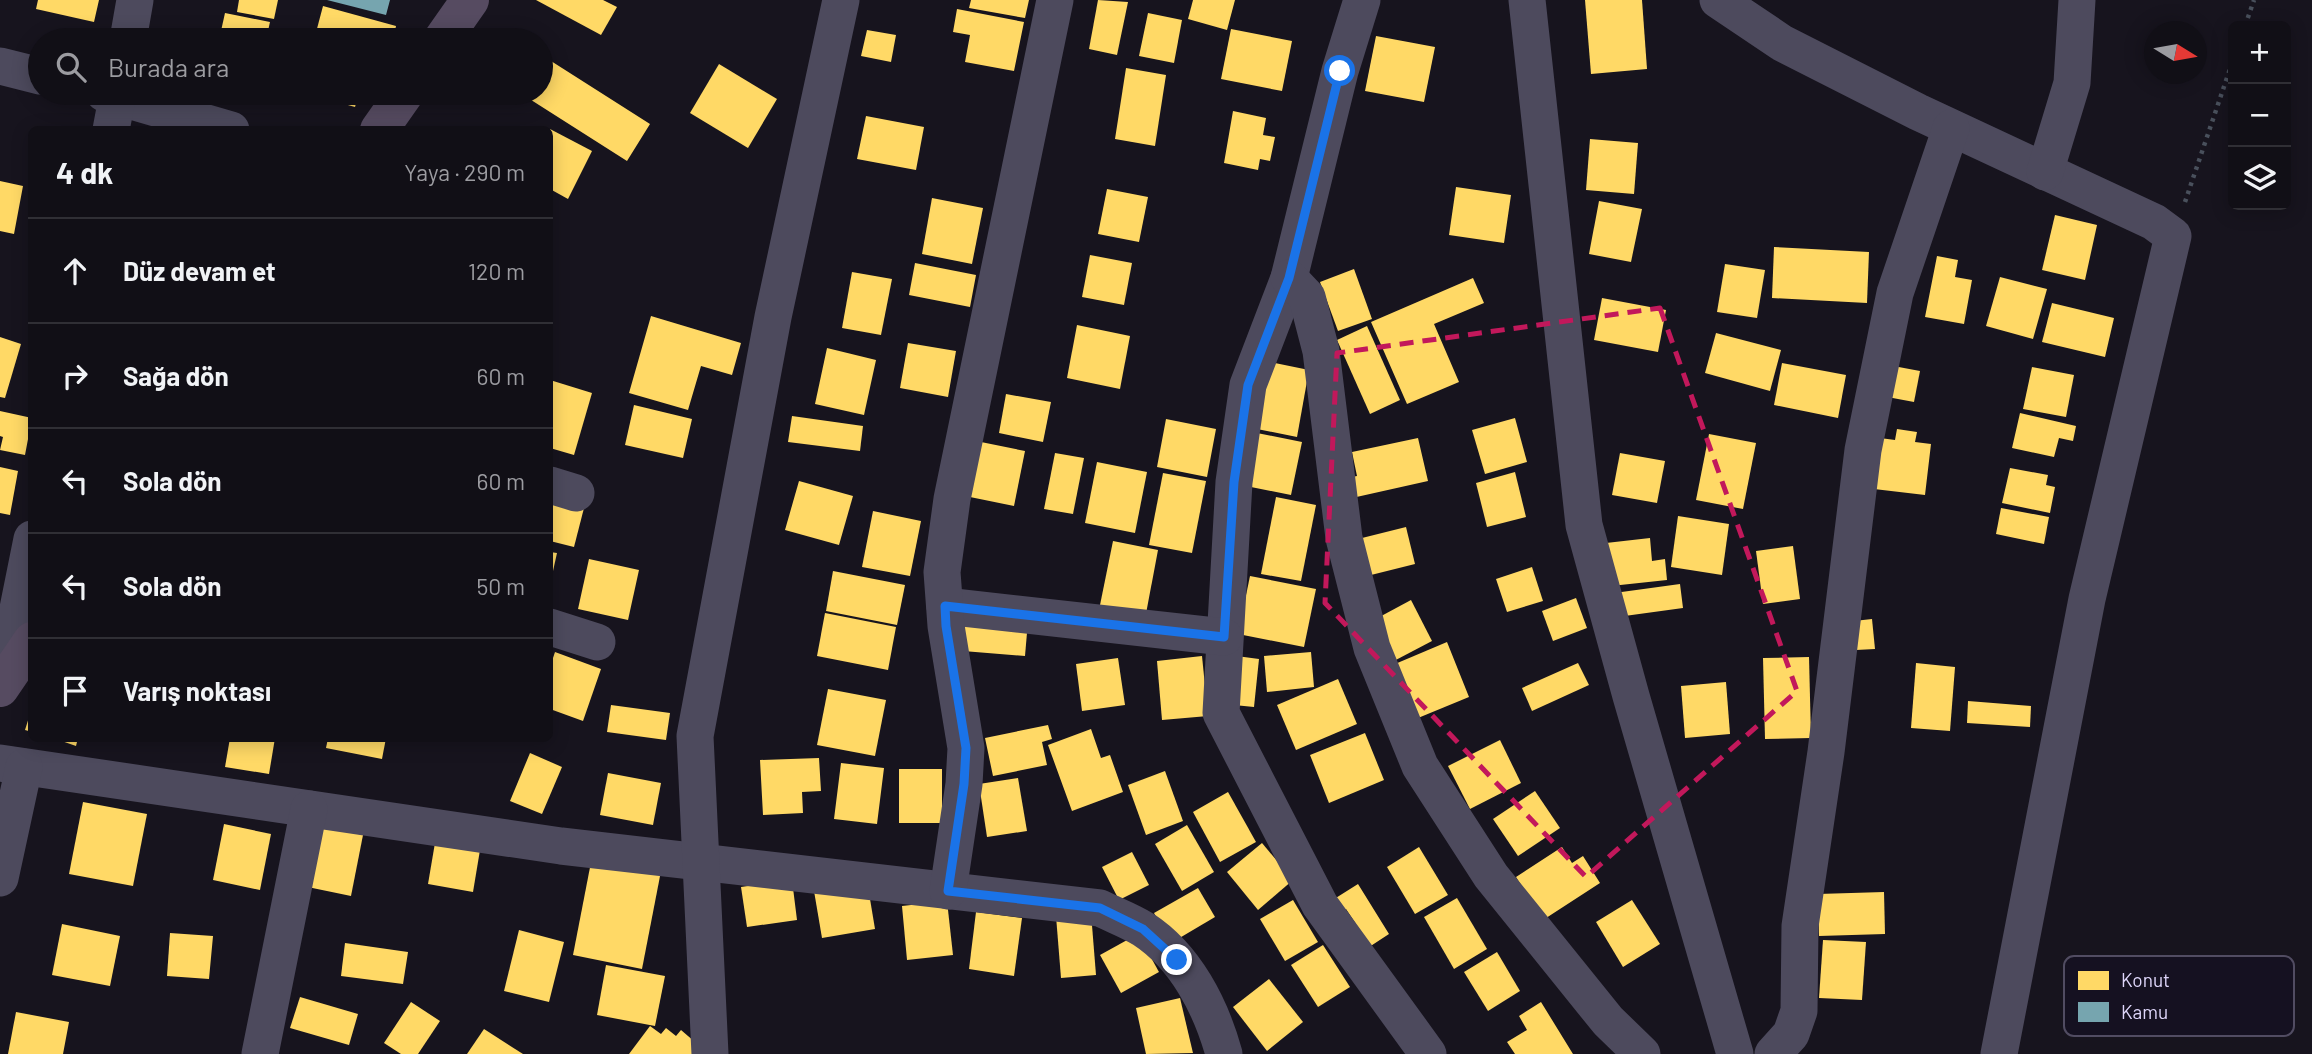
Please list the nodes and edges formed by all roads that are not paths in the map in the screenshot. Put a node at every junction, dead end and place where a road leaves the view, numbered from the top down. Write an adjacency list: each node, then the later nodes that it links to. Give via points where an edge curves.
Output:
1 (135, 0): 9 (street)
2 (470, 0): 10 (main road)
3 (841, 0): 29 (street, via 774,317 695,736)
4 (1055, 0): 21 (street, via 952,499 942,572)
5 (1362, 0): 19 (street)
6 (1527, 0): 37 (street, via 1584,525)
7 (1718, 0): 17 (street, via 1782,43)
8 (2077, 0): 18 (street, via 2072,83)
9 (130, 28)
10 (450, 28)
11 (0, 66): 12 (street)
12 (28, 73)
13 (122, 105): 15 (street)
14 (397, 105): 16 (main road)
15 (214, 126)
16 (382, 126)
17 (1951, 128): 18 (street); 38 (street, via 1895,293 1863,450 1800,926 1799,1011 1791,1034)
18 (2045, 172): 39 (street, via 2154,222 2173,236 2087,599)
19 (1289, 278): 23 (street, via 1248,385 1234,482); 36 (street, via 1307,298 1321,351 1344,538 1372,648 1420,766 1491,876 1608,1021)
20 (28, 558): 26 (street)
21 (945, 606): 23 (street); 31 (street, via 966,748)
22 (553, 628): 24 (street)
23 (1224, 637): 35 (street, via 1221,713 1320,905)
24 (597, 642)
25 (28, 648): 26 (main road)
26 (2, 685)
27 (12, 765): 28 (street); 30 (street)
28 (309, 809): 29 (street); 32 (street)
29 (701, 861): 31 (street); 33 (street)
30 (0, 878)
31 (948, 891): 34 (street, via 1100,908 1143,929 1190,978 1206,1005)
32 (260, 1054)
33 (710, 1054)
34 (1224, 1054)
35 (1428, 1054)
36 (1642, 1054)
37 (1735, 1054)
38 (1773, 1054)
39 (1999, 1054)

